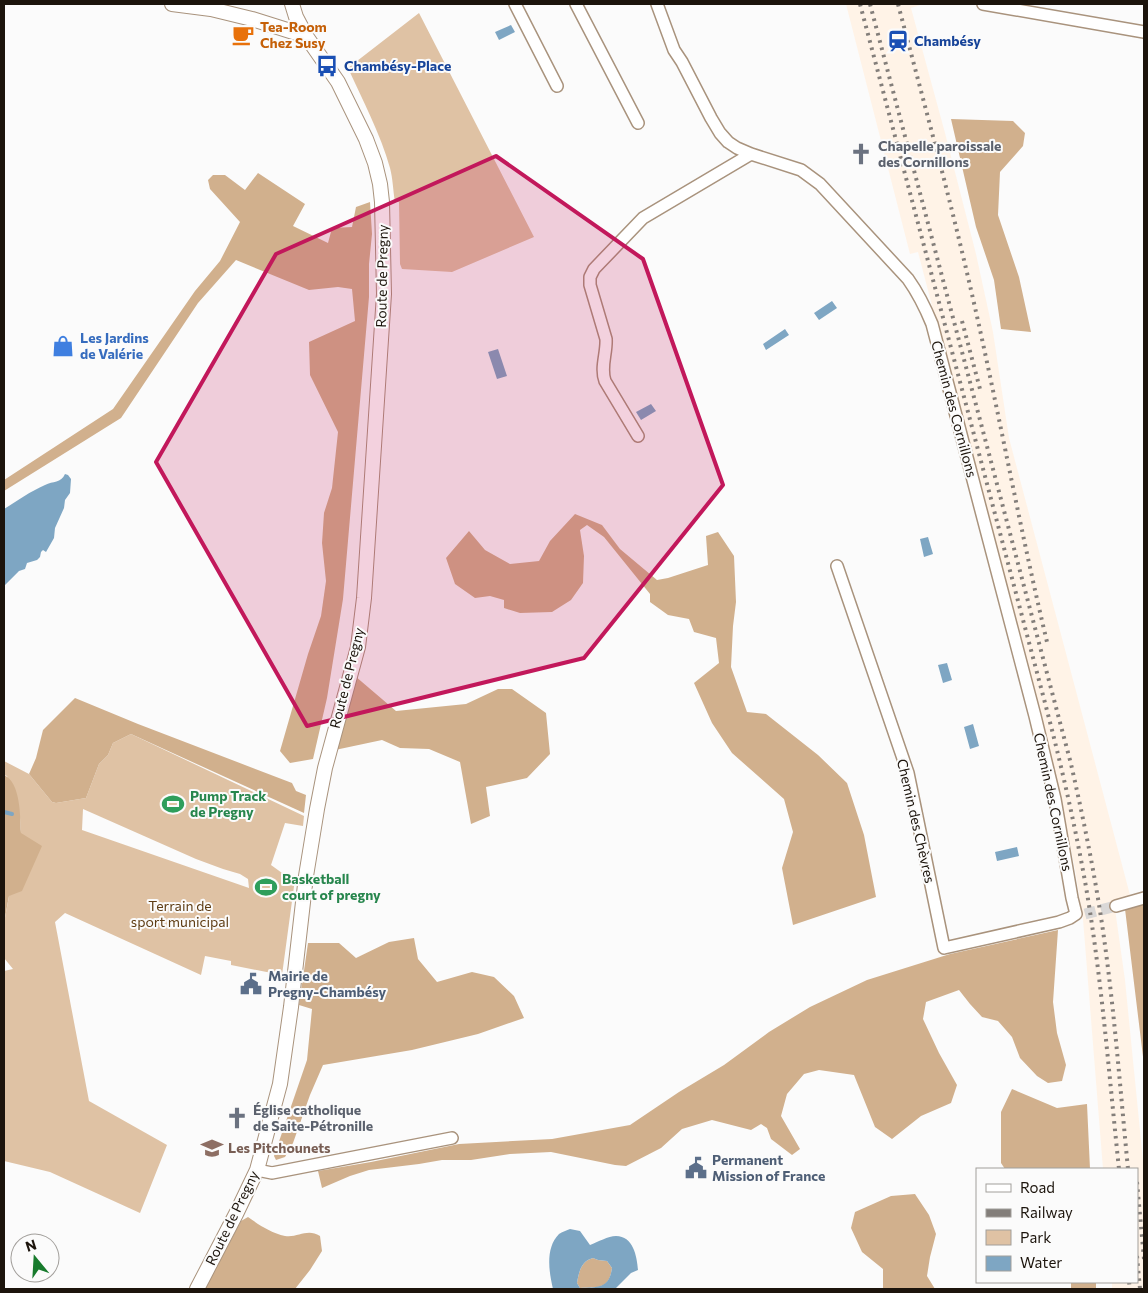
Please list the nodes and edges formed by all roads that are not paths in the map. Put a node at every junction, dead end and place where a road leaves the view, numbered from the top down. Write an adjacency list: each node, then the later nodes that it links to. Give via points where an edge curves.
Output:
1 (172, 4): 8 (street, via 211,9)
2 (292, 4): 8 (street, Route de Pregny)
3 (514, 4): 9 (street)
4 (576, 4): 10 (street)
5 (657, 4): 11 (street, Chemin des Cornillons, via 674,50 716,126 728,142)
6 (983, 4): 7 (street)
7 (1144, 32)
8 (306, 36): 18 (street, Route de Pregny, via 344,93 375,163 382,202 384,294 358,647 316,809 281,1075)
9 (557, 86)
10 (638, 123)
11 (751, 154): 12 (street, via 643,218 594,269 590,278 606,339 603,375); 16 (street, Chemin des Cornillons, via 801,170 820,184 908,279 925,307 1035,716 1055,799 1072,898)
12 (638, 436)
13 (837, 566): 16 (street, Chemin des Chèvres, via 908,773 944,948 1059,922)
14 (1144, 898): 15 (street)
15 (1116, 906)
16 (1080, 914)
17 (452, 1138): 18 (street, via 272,1173)
18 (257, 1170): 19 (street, Route de Pregny)
19 (197, 1289)

